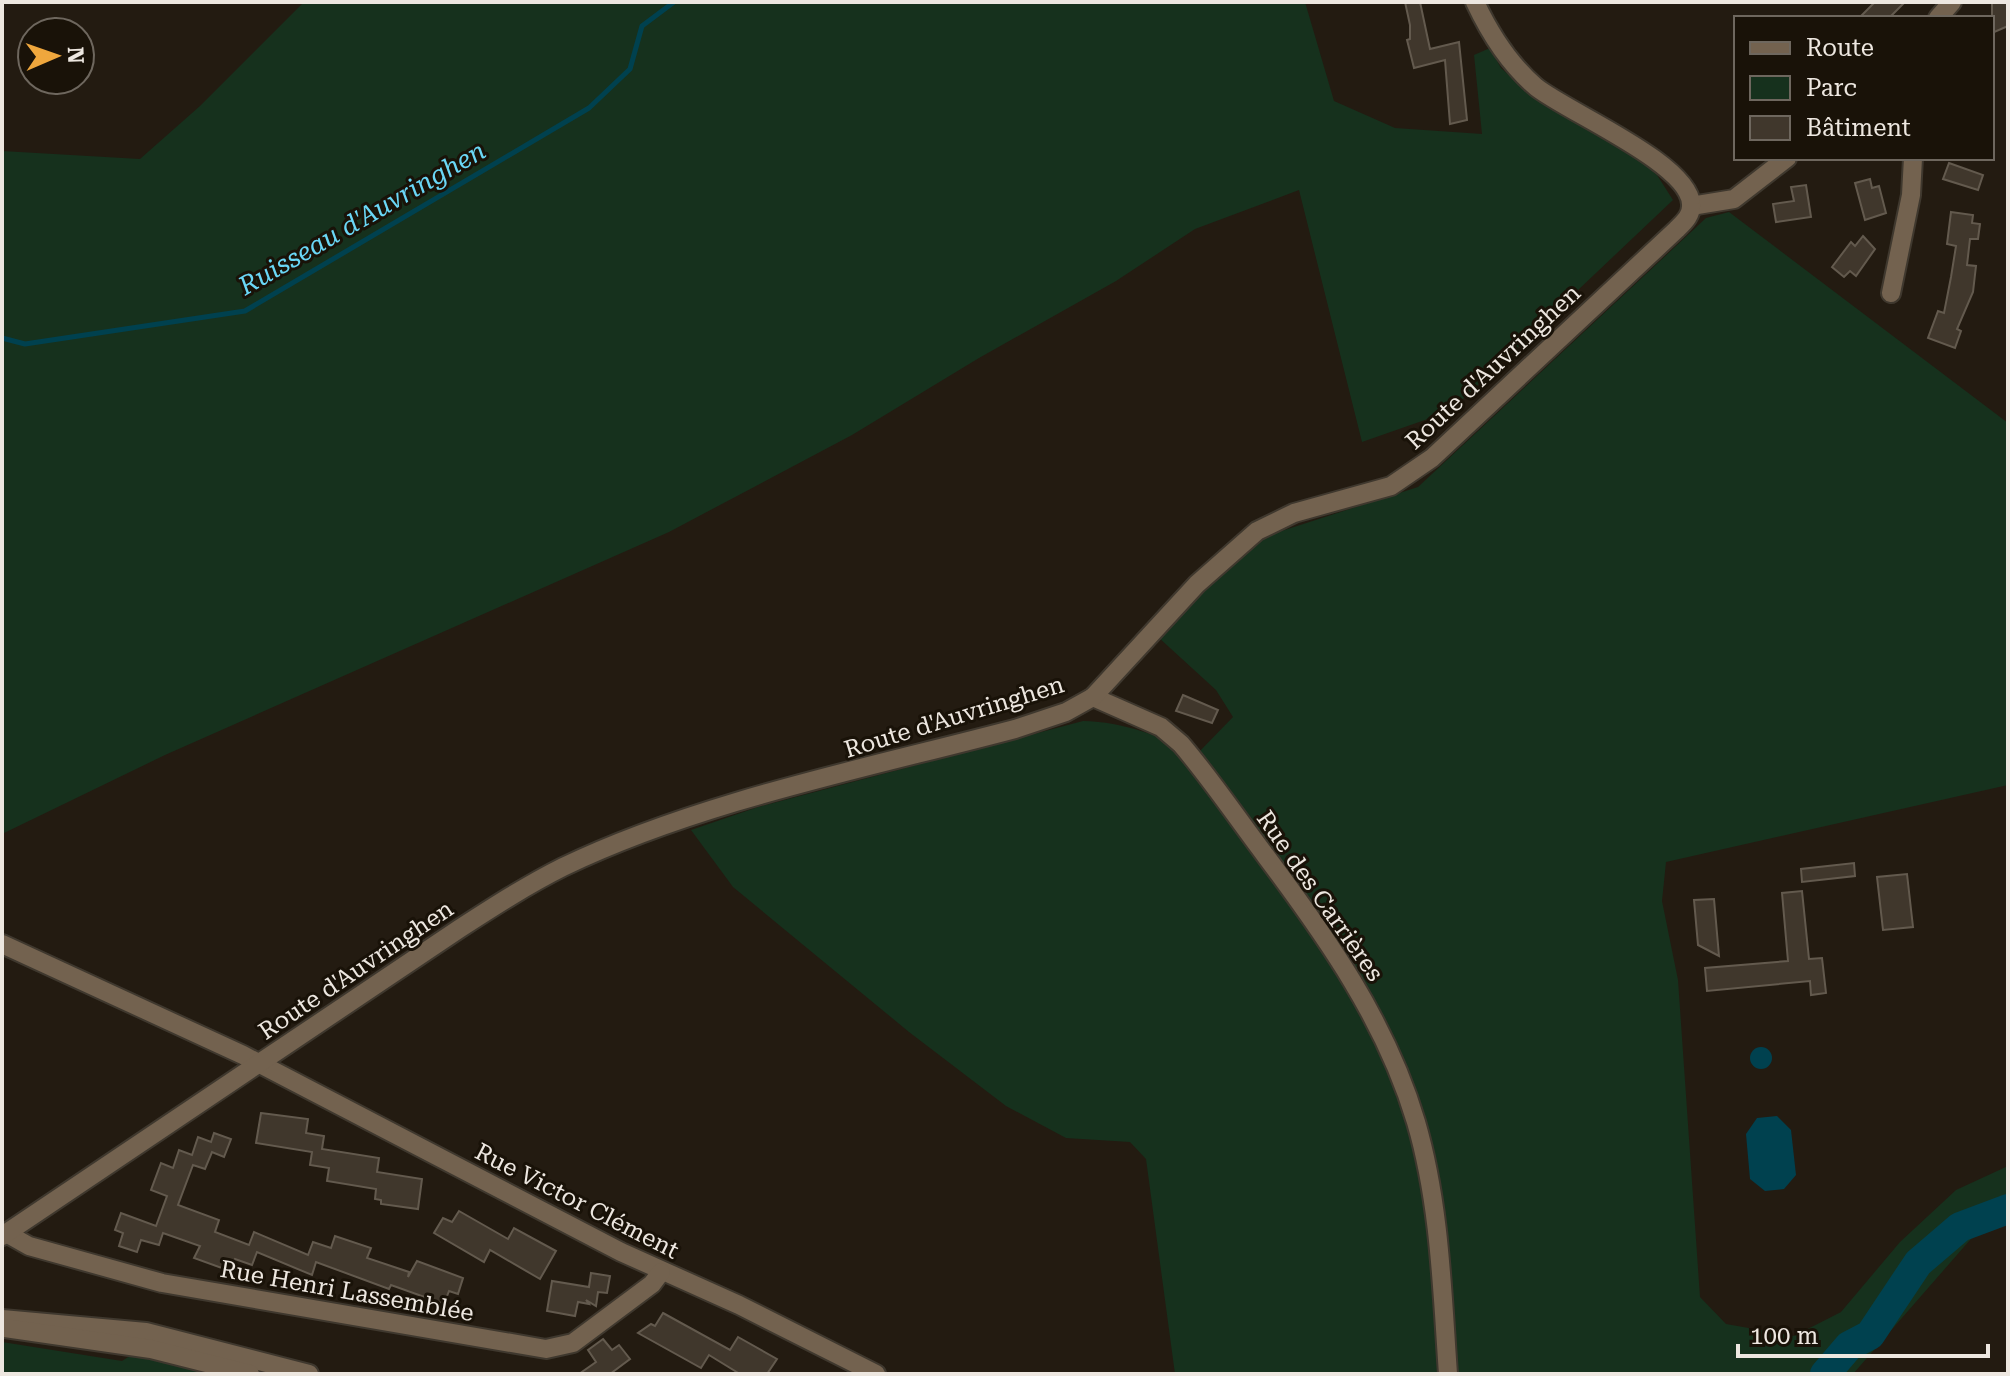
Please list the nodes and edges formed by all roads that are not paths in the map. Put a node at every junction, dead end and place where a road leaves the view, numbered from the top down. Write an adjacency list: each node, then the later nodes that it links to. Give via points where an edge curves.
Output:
1 (1475, 2): 4 (street, via 1506,55 1530,81 1649,156 1686,191)
2 (1784, 160): 4 (street, via 1734,199)
3 (1913, 160): 5 (street)
4 (1691, 206): 6 (street, Route d'Auvringhen, via 1676,230 1424,466 1391,486 1294,513 1257,531 1197,584)
5 (1891, 293)
6 (1093, 697): 8 (street, Route d'Auvringhen, via 1045,720 721,808 590,855 488,910); 16 (street, Rue des Carrières, via 1161,727 1181,744 1326,937 1375,1022 1410,1104 1428,1174)
7 (2, 944): 8 (street, Rue Victor Clément)
8 (260, 1064): 9 (street, Route d'Auvringhen); 10 (street, Rue Victor Clément)
9 (4, 1235): 10 (street, Rue Henri Lassemblée, via 181,1287 546,1349 573,1343)
10 (661, 1272): 15 (street, Rue Victor Clément)
11 (2, 1319): 14 (street, via 146,1332)
12 (2, 1328): 13 (street, via 140,1347)
13 (250, 1374)
14 (309, 1374)
15 (876, 1374)
16 (1448, 1374)

